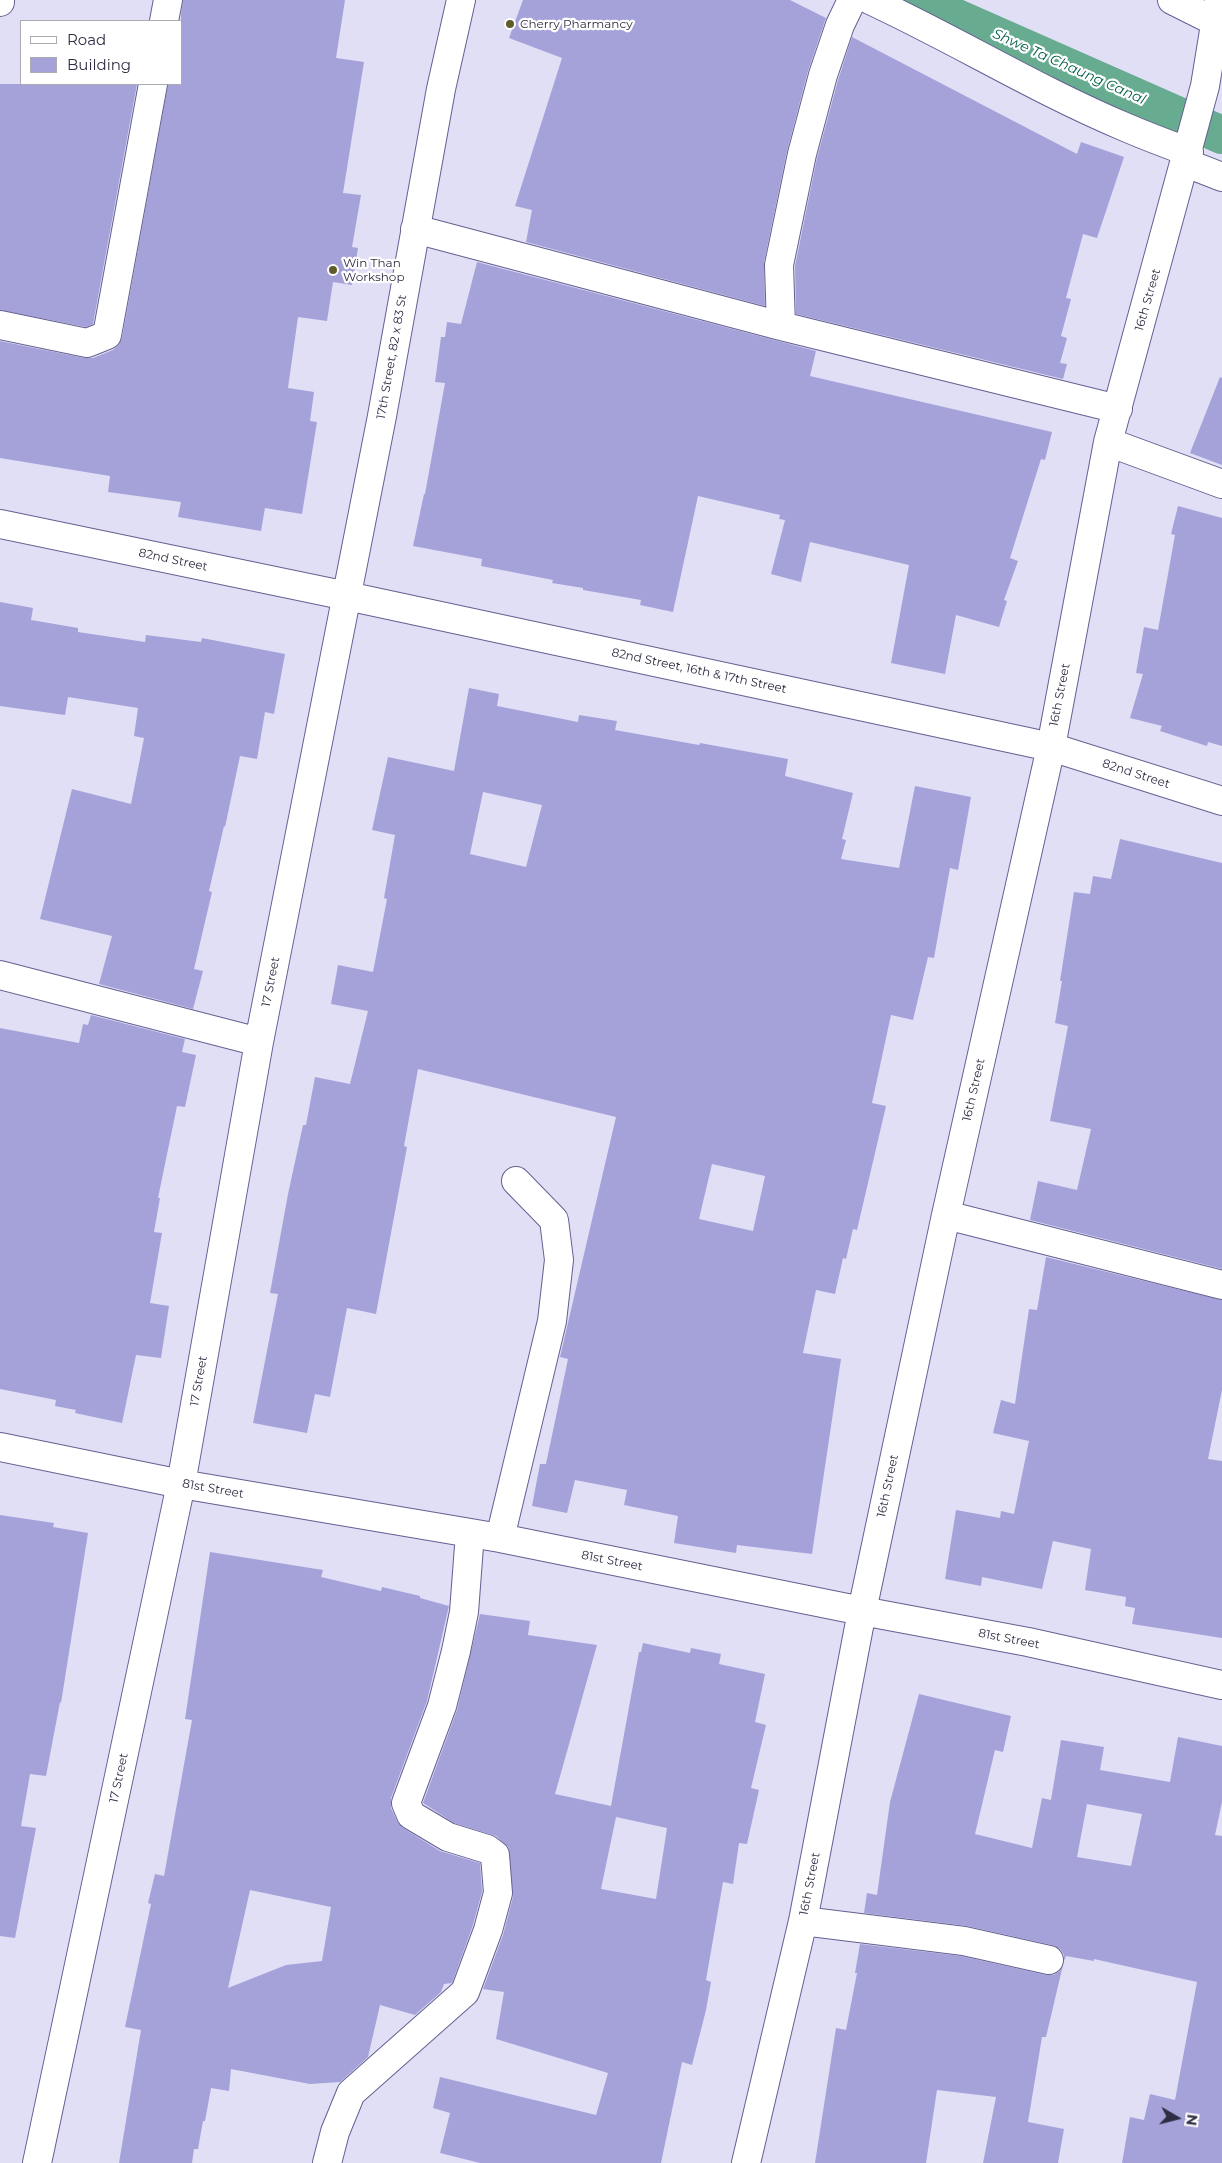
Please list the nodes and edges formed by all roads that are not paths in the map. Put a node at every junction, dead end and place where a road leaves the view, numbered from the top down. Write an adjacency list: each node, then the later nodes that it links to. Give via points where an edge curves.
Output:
1 (168, 0): 7 (street)
2 (461, 0): 11 (street, 17th Street, 82 x 83 St)
3 (852, 0): 13 (street, via 823,75 802,154 779,265)
4 (870, 0): 9 (street, via 1124,128)
5 (1172, 0): 6 (street)
6 (1218, 16): 9 (street, 16th Street, via 1206,86)
7 (164, 20)
8 (153, 85): 12 (street, via 107,335 87,343)
9 (1189, 150): 10 (street); 14 (street, 16th Street)
10 (1222, 177)
11 (415, 229): 13 (street); 18 (street, 17th Street, 82 x 83 St)
12 (0, 325)
13 (781, 326): 14 (street)
14 (1118, 409): 15 (street, 16th Street)
15 (1108, 442): 16 (street); 19 (street, 16th Street)
16 (1222, 484)
17 (0, 524): 18 (street, 82nd Street)
18 (346, 596): 19 (street, 82nd Street, 16th & 17th Street); 22 (street, 17 Street)
19 (1050, 746): 20 (street, 82nd Street); 24 (street, 16th Street)
20 (1222, 801)
21 (0, 975): 22 (street)
22 (259, 1042): 27 (street, 17 Street)
23 (516, 1181): 29 (street, via 554,1220 559,1260 552,1321)
24 (946, 1215): 25 (street); 30 (street, 16th Street)
25 (1222, 1286)
26 (0, 1447): 27 (street, 81st Street)
27 (181, 1484): 28 (street, 81st Street); 34 (street, 17 Street)
28 (470, 1533): 29 (street, 81st Street); 35 (street, via 464,1612 456,1651 442,1706 406,1803 411,1815 448,1837 487,1848 495,1855 498,1892 465,1992 351,2093)
29 (500, 1538): 30 (street, 81st Street)
30 (862, 1611): 31 (street, 81st Street, via 1028,1642); 32 (street, 16th Street)
31 (1222, 1686)
32 (803, 1920): 33 (street, via 964,1941); 36 (street, 16th Street)
33 (1049, 1960)
34 (37, 2163)
35 (327, 2163)
36 (746, 2163)

